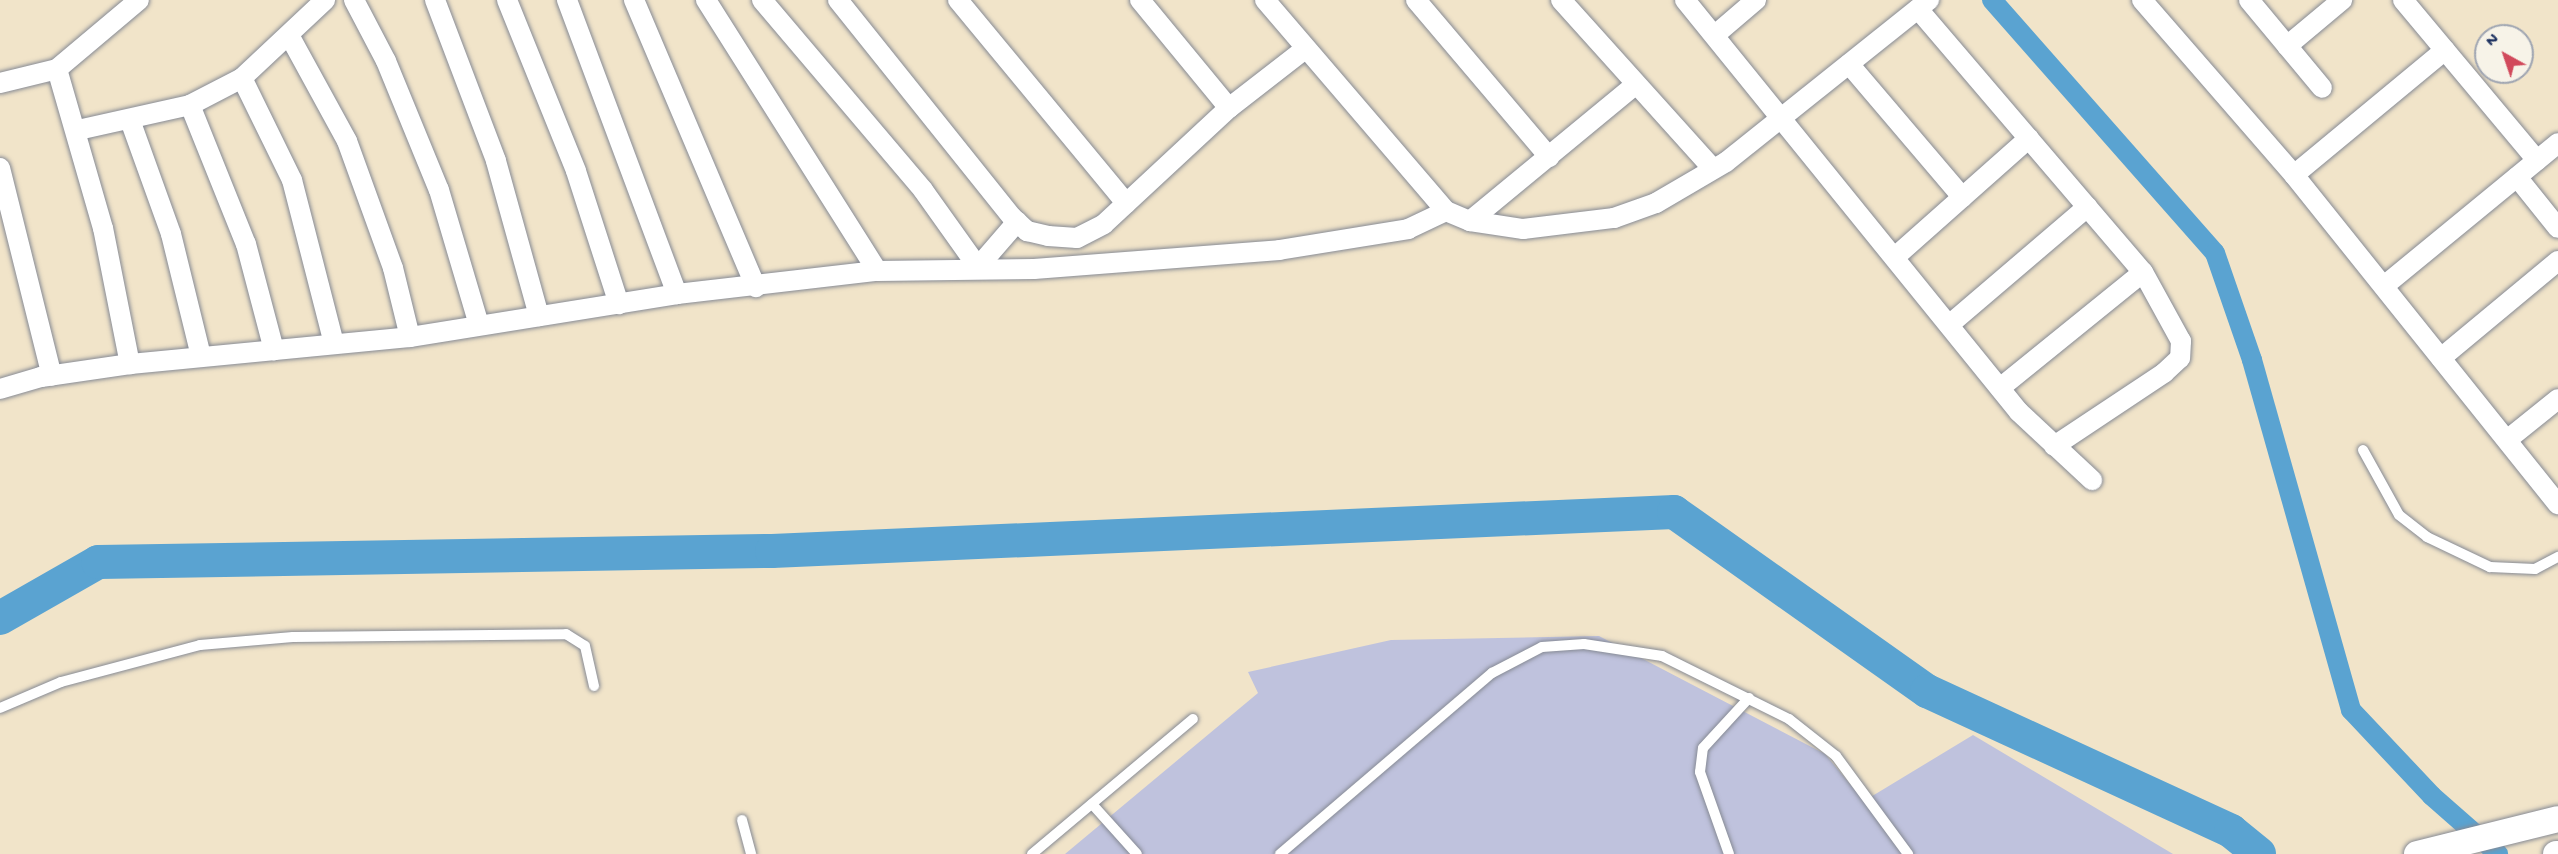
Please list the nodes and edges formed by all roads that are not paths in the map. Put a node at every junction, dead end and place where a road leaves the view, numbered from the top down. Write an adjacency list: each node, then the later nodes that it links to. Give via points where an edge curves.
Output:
1 (139, 0): 29 (street)
2 (325, 0): 23 (street)
3 (354, 0): 64 (street, via 386,61 439,190)
4 (435, 0): 63 (street, via 496,161)
5 (507, 0): 62 (street, via 576,171)
6 (567, 0): 61 (street)
7 (634, 0): 60 (street)
8 (705, 0): 57 (street)
9 (762, 0): 56 (street, via 923,190)
10 (1140, 0): 35 (street)
11 (1265, 0): 26 (street)
12 (1416, 0): 41 (street)
13 (1561, 0): 32 (street)
14 (1685, 0): 24 (street)
15 (1756, 0): 24 (street)
16 (2142, 0): 45 (street)
17 (2249, 0): 25 (street)
18 (2342, 0): 25 (street)
19 (2403, 0): 27 (street)
20 (840, 1): 52 (street)
21 (964, 2): 48 (street)
22 (1923, 4): 28 (street); 39 (street)
23 (289, 35): 30 (street); 66 (street, via 347,141 393,268)
24 (1715, 35): 36 (street)
25 (2287, 46): 33 (street)
26 (1305, 49): 35 (street); 50 (street)
27 (2445, 50): 42 (street); 45 (street)
28 (1849, 64): 36 (street); 47 (street)
29 (57, 69): 31 (street); 38 (street)
30 (242, 78): 34 (street); 67 (street, via 292,180)
31 (0, 83)
32 (1635, 85): 41 (street); 44 (street)
33 (2322, 88)
34 (190, 105): 37 (street); 68 (street, via 246,244)
35 (1229, 108): 48 (street)
36 (1783, 116): 44 (street); 54 (street)
37 (130, 120): 38 (street); 69 (street, via 171,234)
38 (78, 130): 71 (street)
39 (2028, 138): 47 (street); 49 (street)
40 (2558, 143): 42 (street)
41 (1549, 157): 51 (street)
42 (2537, 160): 46 (street)
43 (0, 168): 72 (street)
44 (1713, 169): 51 (street, via 1656,203 1614,218 1523,228)
45 (2294, 175): 59 (street)
46 (2517, 177): 53 (street); 59 (street)
47 (1962, 197): 54 (street)
48 (1126, 203): 52 (street, via 1104,224 1077,238 1048,236)
49 (2087, 207): 58 (street); 65 (street)
50 (1446, 211): 51 (street); 56 (street, via 1408,229 1280,250 1034,268)
51 (1470, 221)
52 (1017, 222): 56 (street)
53 (2558, 228)
54 (1895, 257): 65 (street)
55 (2558, 261): 70 (street)
56 (978, 267): 57 (street)
57 (877, 271): 60 (street)
58 (2143, 272): 74 (street); 77 (street, via 2181,341 2180,358)
59 (2384, 286): 70 (street)
60 (756, 287): 61 (street)
61 (677, 294): 62 (street)
62 (619, 304): 63 (street)
63 (539, 316): 64 (street)
64 (480, 325): 66 (street)
65 (1949, 325): 74 (street)
66 (410, 337): 67 (street)
67 (334, 344): 68 (street)
68 (274, 350): 69 (street)
69 (201, 356): 71 (street)
70 (2441, 358): 76 (street)
71 (130, 364): 72 (street)
72 (46, 376): 73 (street)
73 (5, 387)
74 (2000, 388): 77 (street)
75 (2558, 399): 76 (street)
76 (2507, 440): 80 (street)
77 (2054, 446): 79 (street)
78 (2362, 450): 81 (lane, via 2399,515 2427,537 2490,567 2535,569)
79 (2092, 480)
80 (2558, 504)
81 (2558, 557)
82 (594, 686): 84 (lane, via 585,646 566,634 293,637 200,645 61,682)
83 (1749, 698): 92 (lane, via 1662,656 1584,644 1542,647 1492,673); 93 (lane, via 1720,723 1703,748 1700,772); 94 (lane, via 1790,719 1836,756)
84 (0, 708)
85 (1193, 719): 86 (lane)
86 (1092, 804): 90 (lane); 91 (lane)
87 (2558, 819): 95 (street)
88 (742, 820): 89 (lane)
89 (751, 854)
90 (1032, 854)
91 (1137, 854)
92 (1280, 854)
93 (1729, 854)
94 (1908, 854)
95 (2417, 854)

